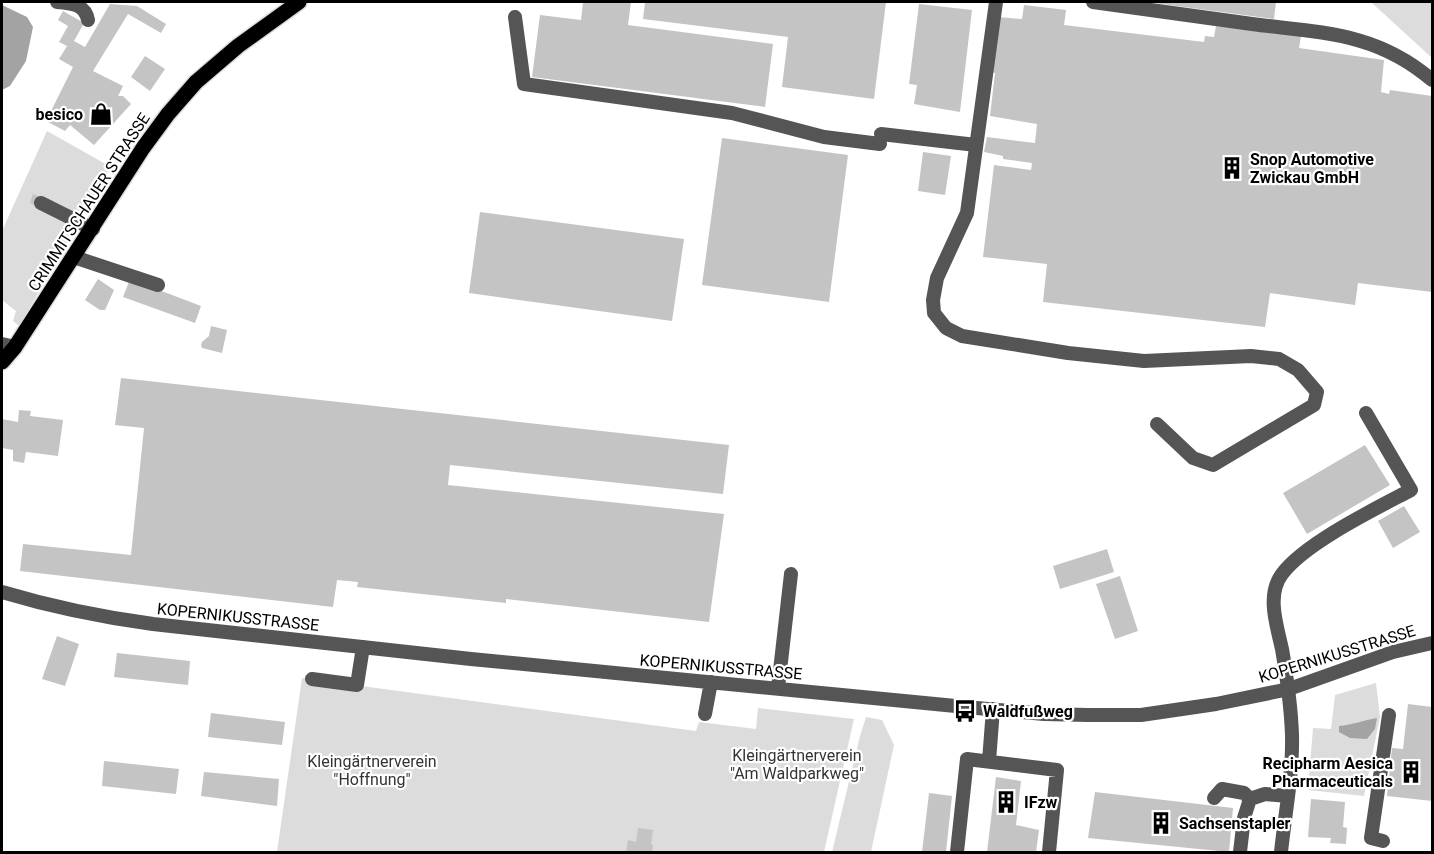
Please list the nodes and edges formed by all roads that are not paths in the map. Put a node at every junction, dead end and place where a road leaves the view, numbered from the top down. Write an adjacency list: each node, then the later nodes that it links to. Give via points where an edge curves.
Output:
1 (57, 2): 6 (street, via 81,6)
2 (299, 2): 10 (main road, CRIMMITSCHAUER STRASSE, via 196,82 143,148)
3 (996, 2): 8 (street)
4 (1093, 2): 7 (street, via 1333,32 1396,54)
5 (515, 17): 8 (street, via 524,84 732,113 825,137)
6 (88, 20)
7 (1432, 80)
8 (976, 145): 16 (street, via 967,213 937,278 933,300 934,313 946,328 962,336 1144,361 1279,358 1298,370 1317,392 1314,405 1213,465 1193,458)
9 (41, 203): 10 (street)
10 (93, 229): 11 (main road, CRIMMITSCHAUER STRASSE)
11 (74, 257): 12 (street); 13 (main road, CRIMMITSCHAUER STRASSE)
12 (158, 285)
13 (8, 345): 14 (main road, CRIMMITSCHAUER STRASSE)
14 (2, 363)
15 (1366, 413): 24 (street, via 1411,490 1322,541 1281,575 1273,604)
16 (1157, 424)
17 (790, 574): 23 (street)
18 (2, 592): 20 (street, KOPERNIKUSSTRASSE, via 100,617)
19 (1432, 643): 24 (street, KOPERNIKUSSTRASSE, via 1394,652)
20 (363, 647): 21 (street, via 357,685); 22 (street, KOPERNIKUSSTRASSE)
21 (312, 679)
22 (711, 682): 23 (street, KOPERNIKUSSTRASSE); 26 (street)
23 (778, 688): 25 (street, KOPERNIKUSSTRASSE)
24 (1289, 689): 25 (street, KOPERNIKUSSTRASSE, via 1141,715); 29 (street, via 1292,736)
25 (993, 709): 28 (street)
26 (705, 714)
27 (1389, 715): 32 (street, via 1371,838)
28 (989, 761): 33 (street, via 967,759); 34 (street, via 1057,770)
29 (1288, 796): 31 (street, via 1265,794); 36 (street)
30 (1214, 798): 31 (street, via 1222,789 1244,793)
31 (1250, 800): 35 (street)
32 (1383, 841)
33 (957, 852)
34 (1049, 852)
35 (1240, 852)
36 (1281, 852)

